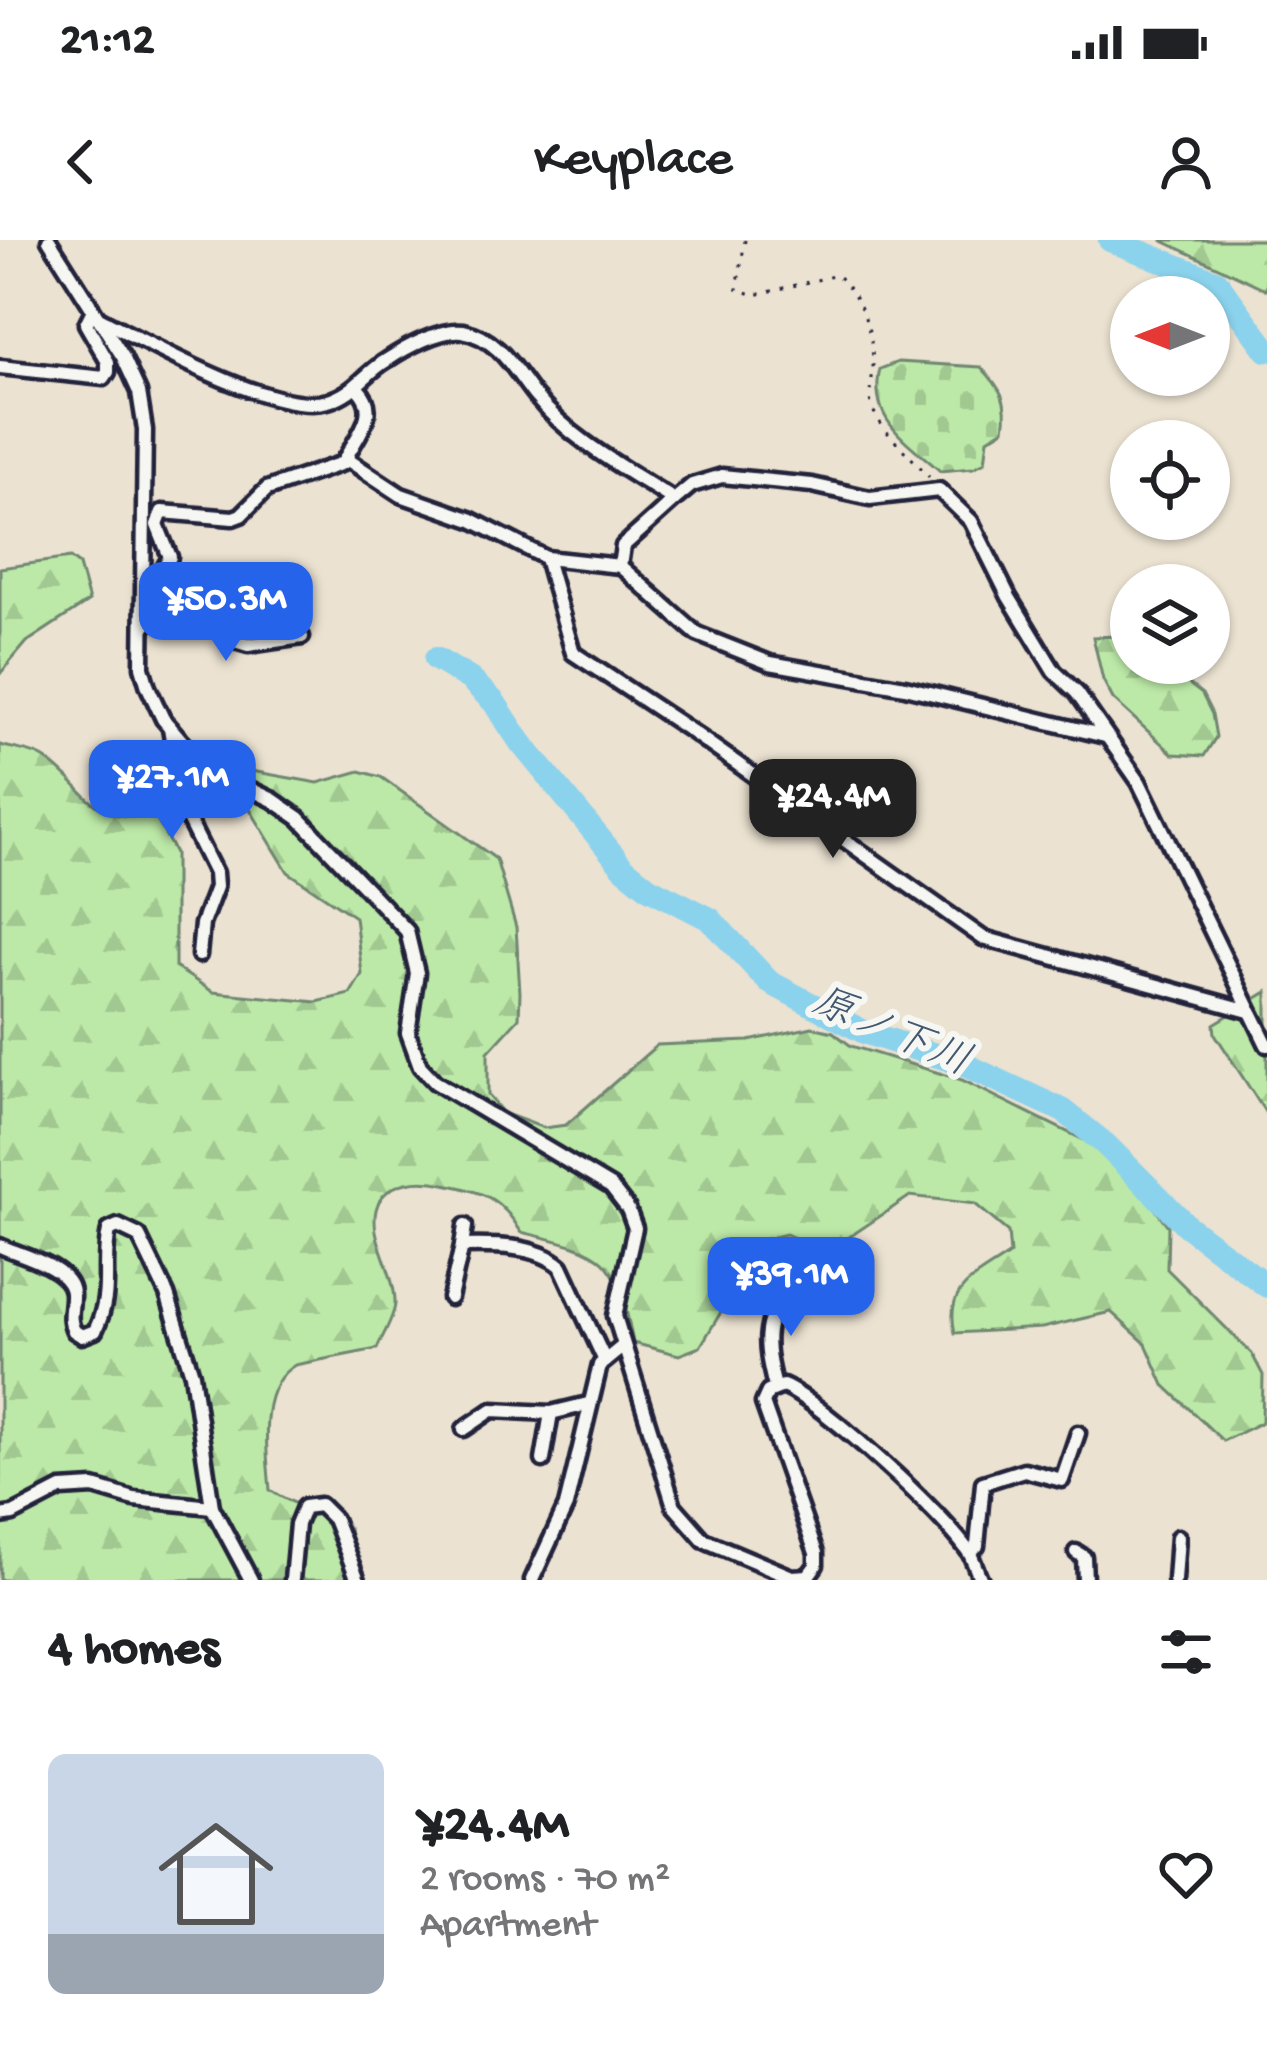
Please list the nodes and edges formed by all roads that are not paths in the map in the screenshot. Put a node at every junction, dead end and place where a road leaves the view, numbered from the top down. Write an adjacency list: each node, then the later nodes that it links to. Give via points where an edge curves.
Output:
1 (49, 240): 2 (street)
2 (96, 314): 3 (street, via 86,324 108,362 104,378); 4 (street, via 185,362 288,402 325,403); 10 (street, via 139,392 145,430)
3 (0, 367)
4 (358, 388): 5 (street, via 370,410); 6 (street, via 384,361 447,332 465,332 516,364 578,438)
5 (345, 458): 7 (street, via 401,495); 9 (street, via 266,489 232,518 162,512 157,525 170,557)
6 (674, 500): 8 (street, via 623,546); 13 (street, via 722,476 870,498 939,490 971,521 1054,671)
7 (546, 558): 8 (street); 15 (street, via 573,653 983,938)
8 (620, 566): 13 (street, via 697,634 770,663)
9 (155, 606): 10 (street); 11 (street, via 190,609 248,645)
10 (143, 629): 12 (street, via 142,667)
11 (302, 637)
12 (170, 726): 14 (street, via 182,807 216,887); 22 (street, via 205,767 299,818 407,931 417,973 408,1034 435,1082 611,1187 628,1210 635,1228 615,1316)
13 (1106, 736): 15 (street, via 1139,782)
14 (199, 955)
15 (1249, 1011): 16 (street)
16 (1267, 1045)
17 (465, 1226): 19 (street)
18 (0, 1246): 30 (street, via 68,1282 69,1322 82,1336 101,1319 109,1230 139,1236 192,1374)
19 (462, 1246): 21 (street); 23 (street, via 502,1245 562,1266)
20 (796, 1285): 24 (street, via 772,1311 767,1357)
21 (450, 1298)
22 (622, 1347): 23 (street); 24 (street, via 664,1481 688,1525 704,1540 792,1577 808,1576 816,1553 763,1403)
23 (605, 1360): 25 (street)
24 (776, 1388): 33 (street, via 795,1391 834,1420)
25 (588, 1404): 26 (street); 38 (street, via 566,1506)
26 (551, 1413): 27 (street, via 492,1410); 29 (street)
27 (464, 1429)
28 (1078, 1433): 33 (street, via 1062,1480 1024,1470 983,1483 977,1546)
29 (543, 1460)
30 (212, 1507): 31 (street, via 94,1487 61,1489); 35 (street)
31 (0, 1516)
32 (1178, 1537): 41 (street)
33 (969, 1552): 39 (street)
34 (1076, 1552): 40 (street, via 1084,1557)
35 (251, 1580)
36 (292, 1580): 37 (street, via 297,1523 304,1507 320,1504)
37 (358, 1580)
38 (532, 1580)
39 (981, 1580)
40 (1085, 1580)
41 (1175, 1580)

